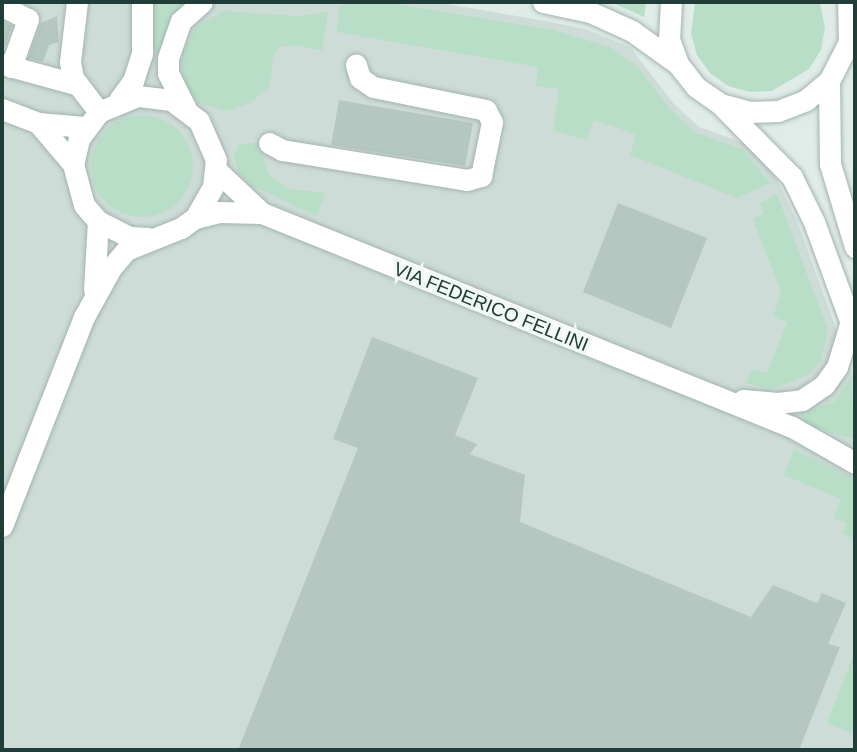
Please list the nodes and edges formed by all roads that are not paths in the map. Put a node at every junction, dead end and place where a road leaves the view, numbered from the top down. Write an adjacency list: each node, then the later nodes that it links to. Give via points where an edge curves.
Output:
1 (77, 2): 12 (street, via 70,62)
2 (142, 2): 13 (street, via 142,54 133,81)
3 (202, 2): 16 (street, via 181,21 168,58 171,81)
4 (543, 2): 8 (street, via 590,12 632,31)
5 (671, 2): 8 (street, via 669,39)
6 (848, 2): 11 (street, via 849,42)
7 (2, 6): 9 (street, via 28,19)
8 (678, 64): 14 (street, via 696,87)
9 (7, 65): 12 (street)
10 (356, 65): 19 (street, via 360,78 373,87 486,110 492,122 481,176 467,180 282,150)
11 (841, 69): 14 (street, via 806,100 778,111 748,112); 26 (street, via 830,164)
12 (78, 85): 17 (street)
13 (119, 100): 16 (street, via 154,96); 17 (street)
14 (720, 104): 28 (street, via 759,138 792,177)
15 (2, 109): 18 (street)
16 (186, 109): 21 (street, via 210,139)
17 (92, 120): 18 (street); 20 (street)
18 (38, 123): 20 (street)
19 (269, 143)
20 (73, 164): 24 (street, via 80,195)
21 (216, 170): 22 (street, VIA FEDERICO FELLINI); 23 (street, via 210,196)
22 (262, 213): 23 (street, VIA FEDERICO FELLINI, via 219,212); 29 (street, VIA FEDERICO FELLINI)
23 (195, 218): 25 (street, via 165,236)
24 (98, 221): 25 (street, via 130,237); 27 (street)
25 (148, 238): 27 (street, via 126,250)
26 (855, 247)
27 (92, 299): 31 (street)
28 (853, 328): 29 (street, VIA FEDERICO FELLINI, via 837,367 824,385 802,400 778,403)
29 (720, 397): 30 (street, VIA FEDERICO FELLINI, via 810,435)
30 (855, 463)
31 (2, 526)

